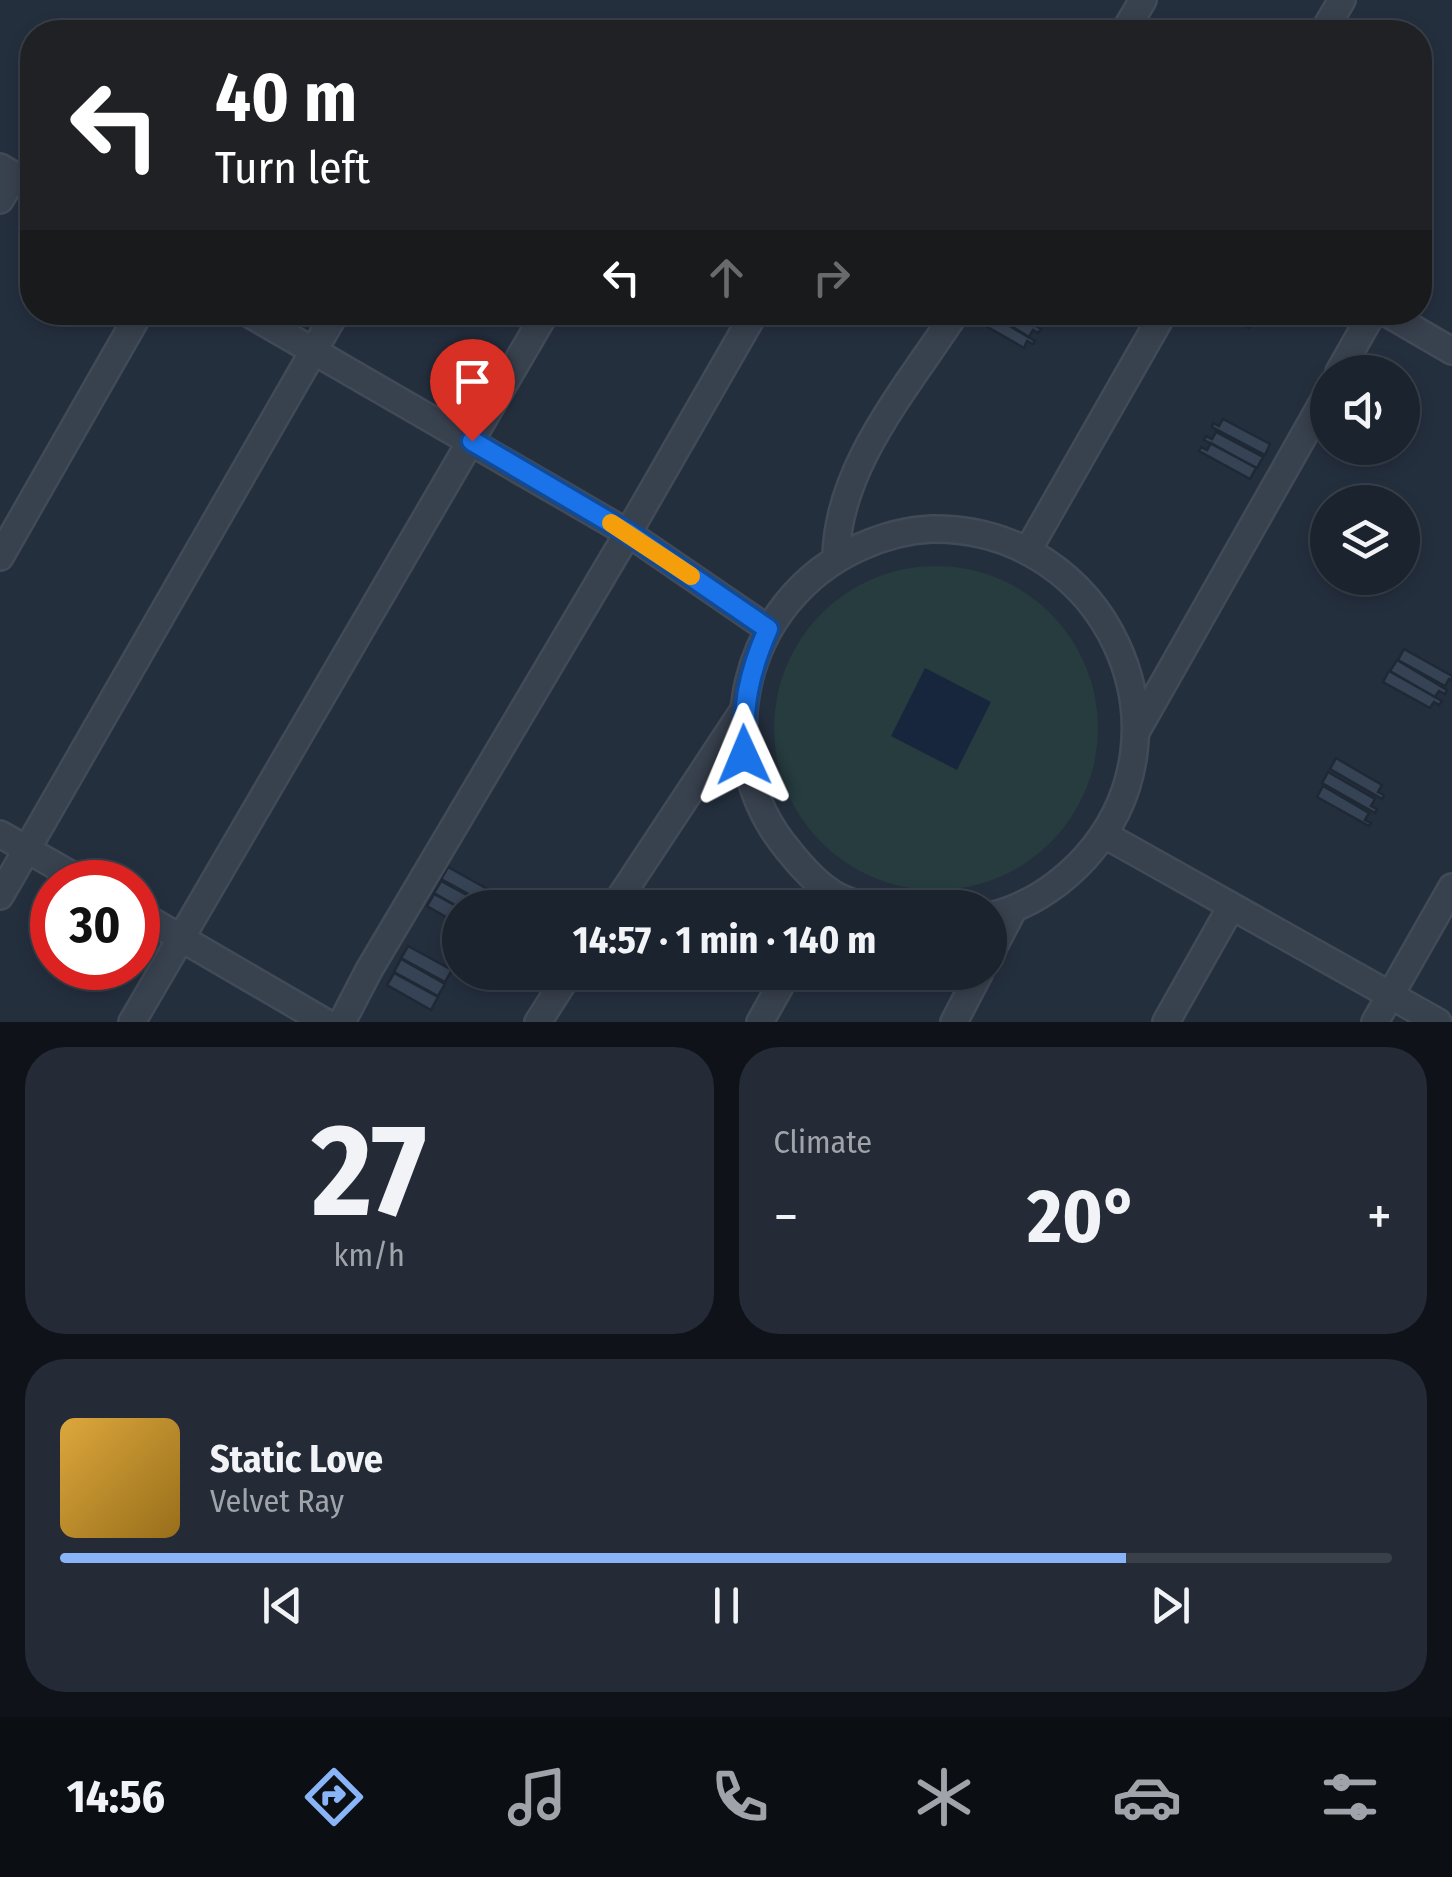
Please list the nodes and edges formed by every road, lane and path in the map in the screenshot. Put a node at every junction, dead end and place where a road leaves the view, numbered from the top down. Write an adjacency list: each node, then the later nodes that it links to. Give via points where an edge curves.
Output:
1 (16, 176): 2 (street)
2 (0, 200)
3 (133, 325): 19 (street)
4 (269, 325): 12 (street)
5 (328, 325): 12 (street)
6 (539, 325): 16 (street)
7 (747, 325): 17 (street)
8 (948, 325): 20 (street, via 859,462 839,518)
9 (1157, 325): 18 (street)
10 (1366, 325): 14 (street)
11 (1408, 325): 13 (street)
12 (314, 350): 16 (street); 26 (street)
13 (1452, 350)
14 (1349, 355)
15 (1310, 425): 23 (street)
16 (472, 441): 17 (street); 35 (street)
17 (628, 533): 21 (street); 42 (street)
18 (1028, 550): 20 (street, via 981,534 931,529 882,538); 23 (street, via 1073,582 1108,625 1130,676)
19 (0, 557)
20 (836, 558): 21 (street, via 798,589)
21 (768, 629): 22 (street)
22 (743, 712): 29 (street); 30 (street, via 744,755 756,797 776,836)
23 (1137, 730): 25 (street, via 1128,785)
24 (0, 834): 26 (street)
25 (1106, 835): 32 (street); 33 (street, via 1065,880)
26 (27, 850): 27 (street); 31 (street)
27 (45, 860)
28 (1452, 886): 39 (street)
29 (624, 890)
30 (820, 890)
31 (0, 896)
32 (1231, 907): 39 (street); 46 (street)
33 (1007, 910)
34 (160, 926): 35 (street)
35 (181, 938): 40 (street); 41 (street)
36 (558, 990): 43 (street)
37 (778, 990): 44 (street)
38 (971, 990): 45 (street)
39 (1391, 994): 47 (street); 48 (street)
40 (132, 1022)
41 (325, 1022)
42 (342, 1022)
43 (538, 1022)
44 (760, 1022)
45 (954, 1022)
46 (1166, 1022)
47 (1375, 1022)
48 (1438, 1022)

